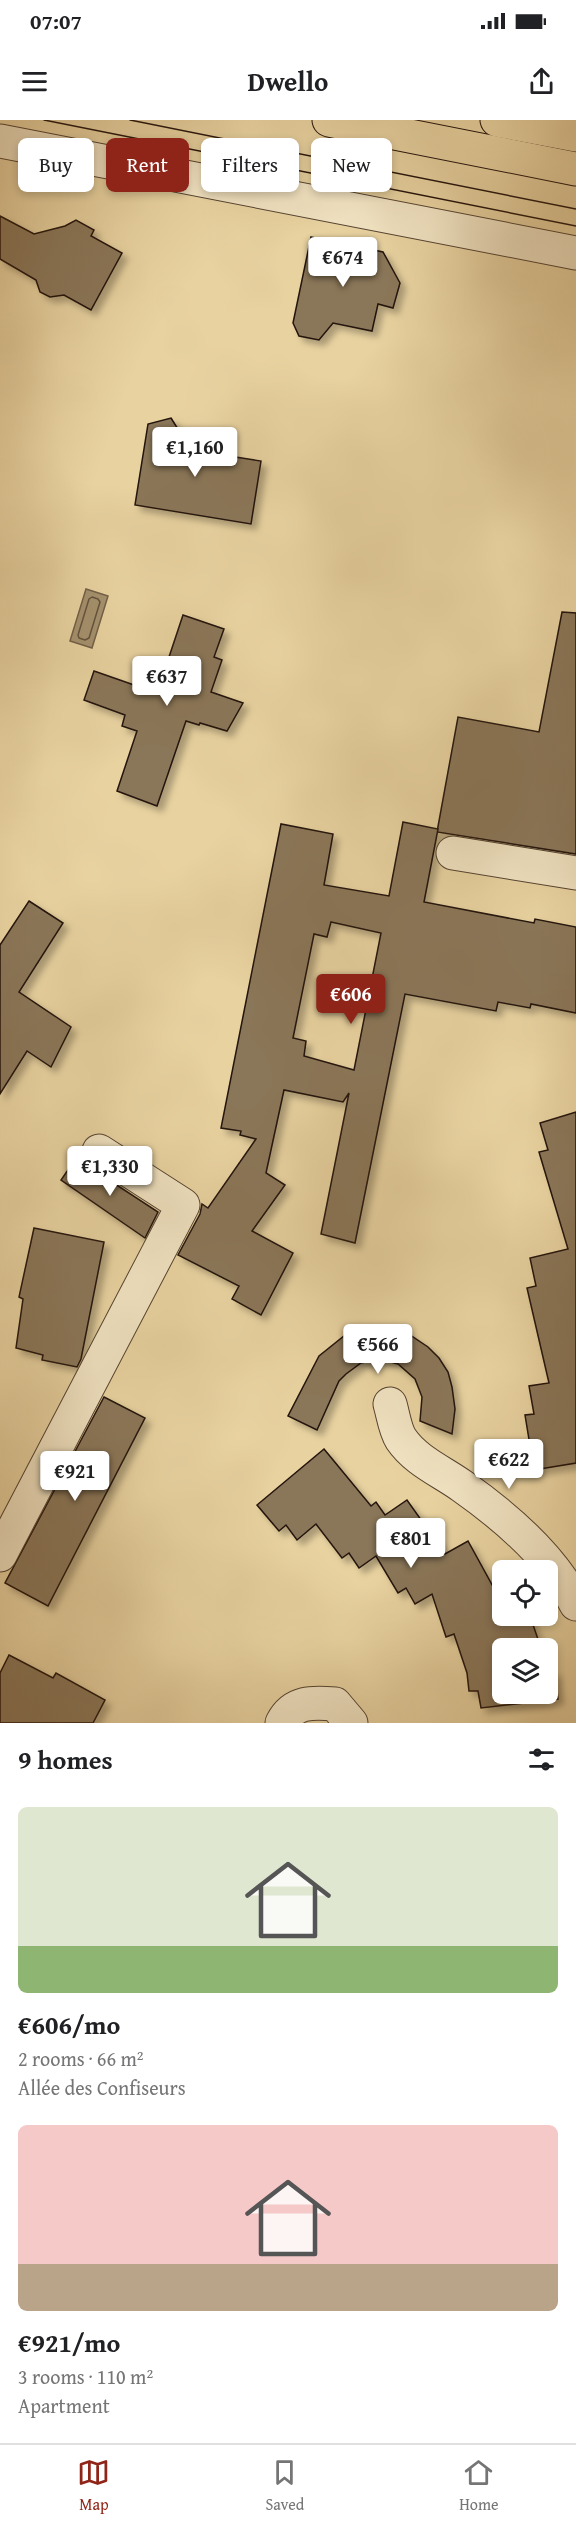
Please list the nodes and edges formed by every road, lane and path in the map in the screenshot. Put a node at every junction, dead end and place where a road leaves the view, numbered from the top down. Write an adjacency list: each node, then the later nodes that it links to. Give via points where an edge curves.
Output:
1 (329, 120): 5 (main road)
2 (497, 120): 3 (main road)
3 (576, 135)
4 (0, 141): 6 (street)
5 (576, 169)
6 (576, 253)
7 (453, 853): 8 (street)
8 (576, 873)
9 (99, 1151): 11 (street, via 183,1205)
10 (390, 1404): 12 (street, via 400,1437 423,1462 461,1485 512,1526)
11 (0, 1555)
12 (575, 1597)
13 (282, 1723): 14 (street, via 298,1705 315,1702 335,1704)
14 (351, 1723)

